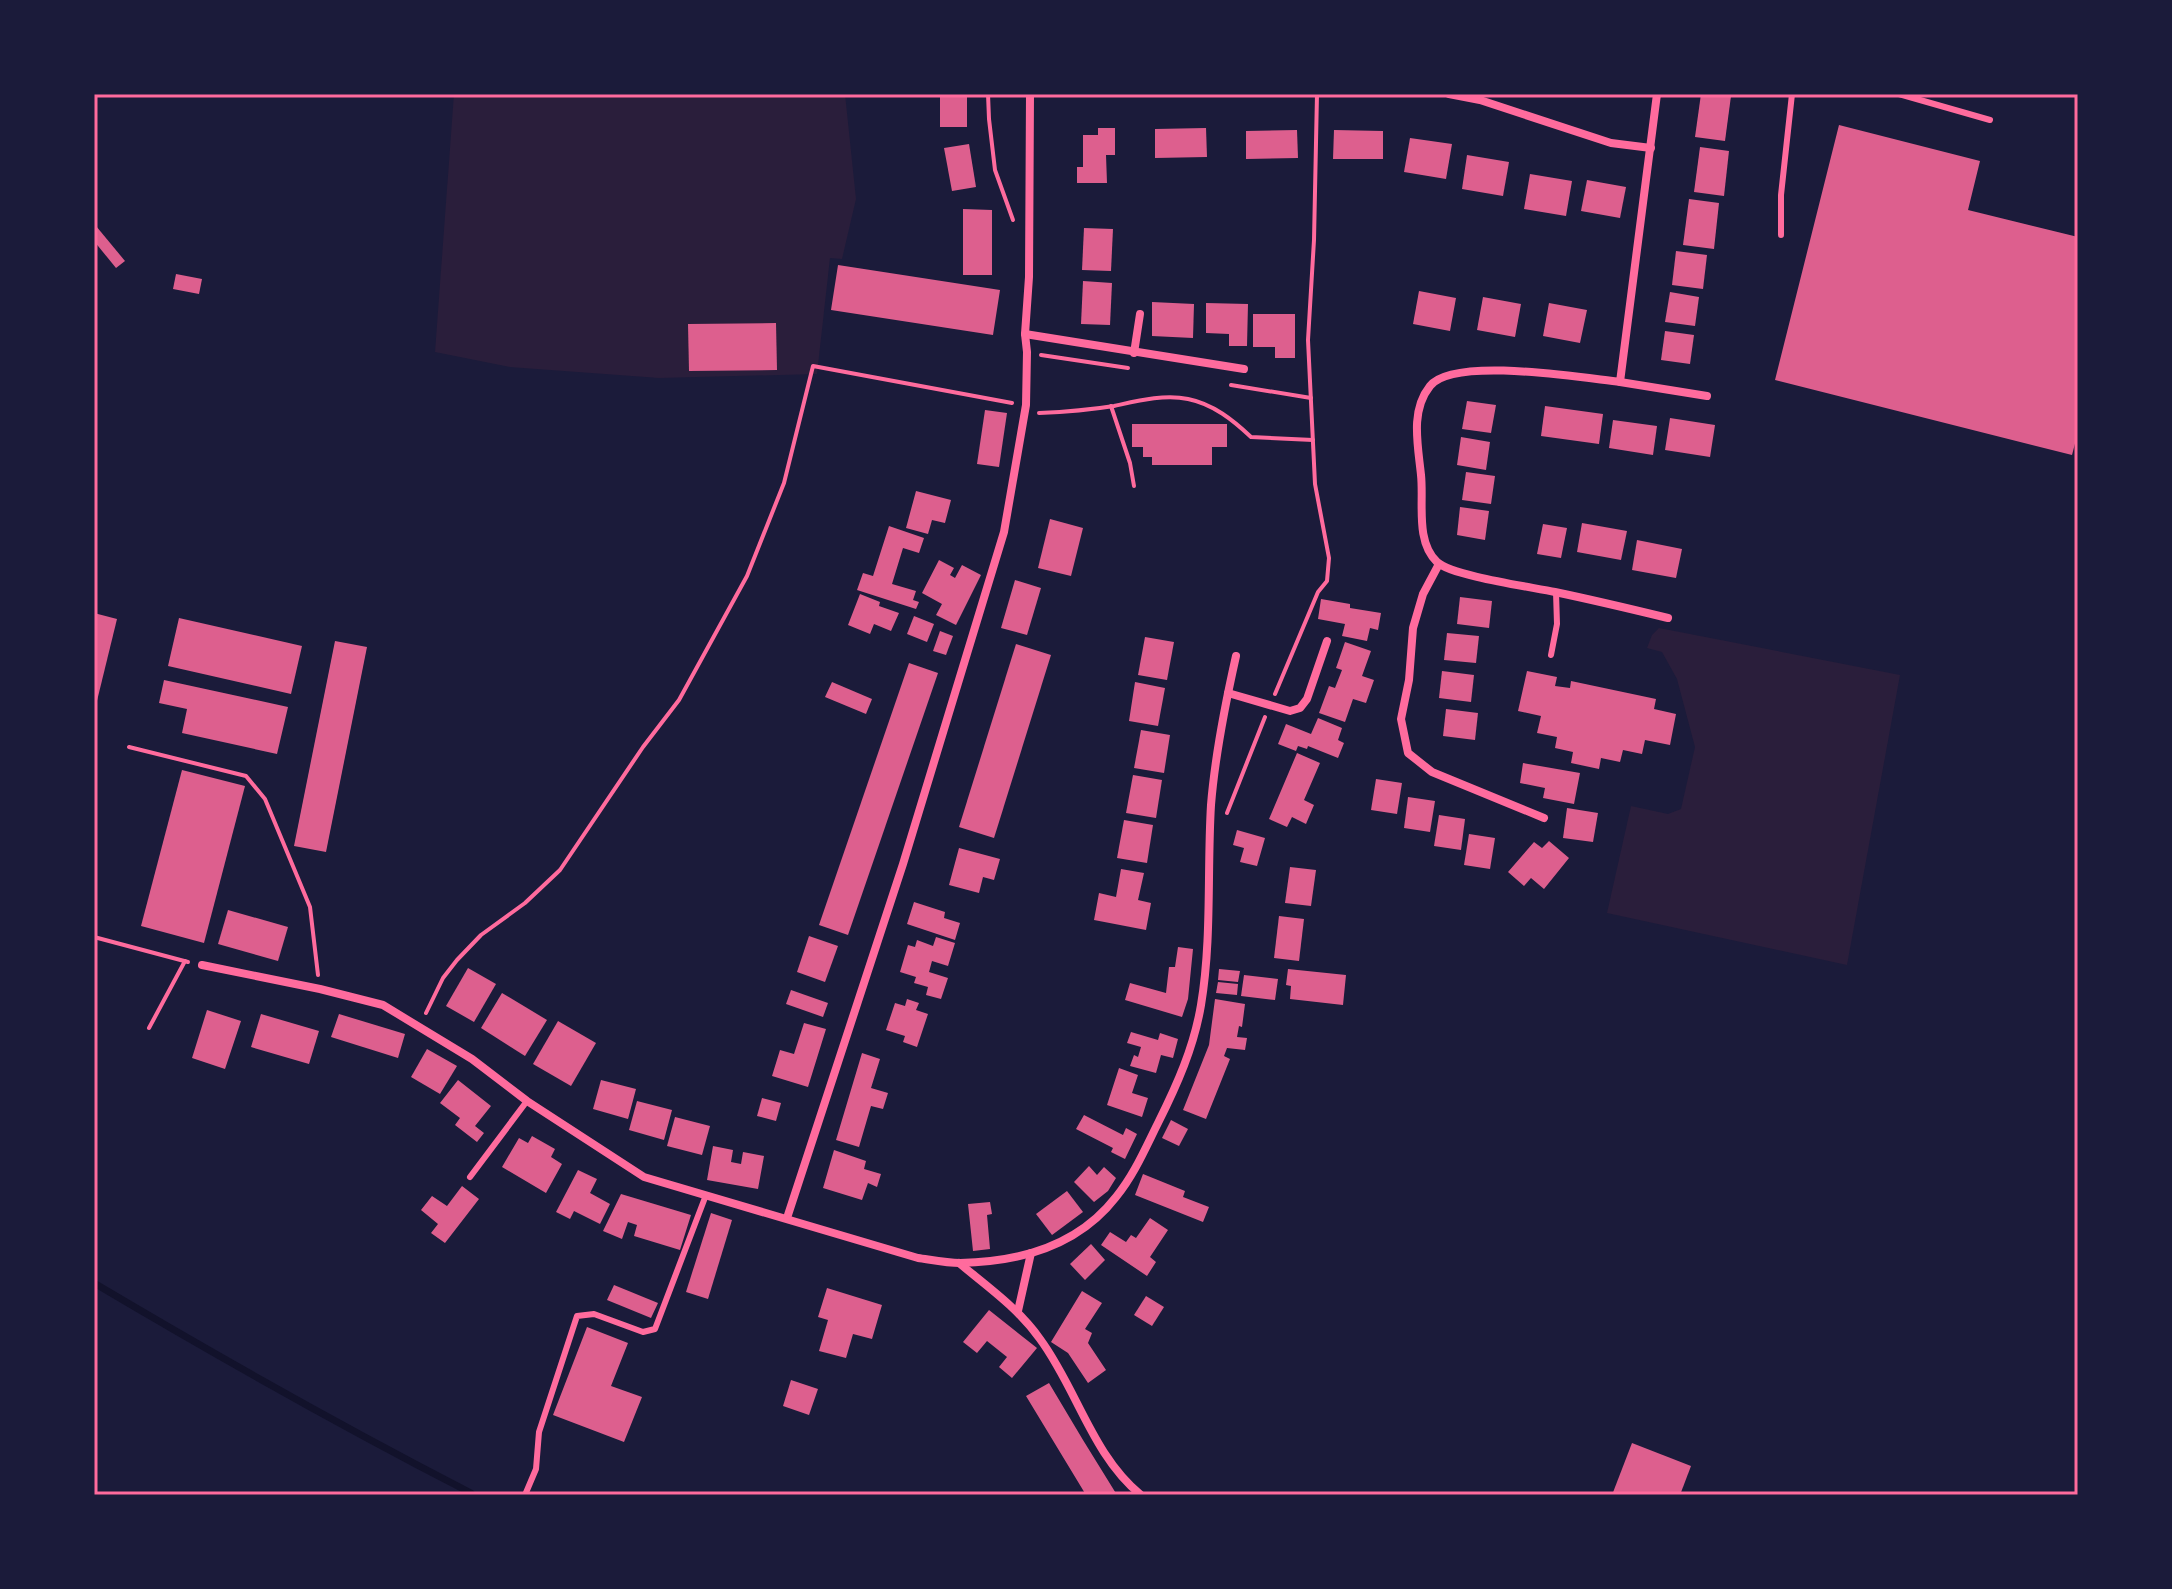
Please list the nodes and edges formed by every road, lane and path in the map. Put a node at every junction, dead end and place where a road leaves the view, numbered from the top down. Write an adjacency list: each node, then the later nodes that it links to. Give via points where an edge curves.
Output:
1 (988, 94): 10 (path, via 995,170)
2 (1030, 94): 13 (street)
3 (1317, 94): 21 (path, via 1308,326)
4 (1449, 94): 9 (street, via 1611,143)
5 (1657, 94): 9 (street)
6 (1792, 94): 11 (lane)
7 (1899, 94): 8 (lane)
8 (1990, 120)
9 (1651, 148): 18 (street)
10 (1018, 232)
11 (1781, 235)
12 (1140, 314): 15 (street)
13 (1025, 334): 14 (street); 15 (street)
14 (1027, 352): 16 (path); 23 (street)
15 (1134, 353): 17 (street)
16 (1133, 369)
17 (1244, 369)
18 (1620, 382): 20 (street); 26 (street, via 1473,370 1441,376 1430,386 1416,429 1422,527 1427,548)
19 (1220, 383): 21 (path)
20 (1707, 396)
21 (1311, 398): 24 (path)
22 (1111, 406): 23 (path, via 1040,414); 24 (path, via 1186,398 1232,419 1251,437); 25 (path)
23 (1025, 408): 41 (path, via 813,366 784,483 752,563 679,700 560,870 481,935 443,978); 46 (street, via 991,579)
24 (1313, 440): 33 (path, via 1329,558 1327,581)
25 (1134, 486)
26 (1439, 564): 27 (street); 36 (street, via 1413,628 1401,719 1408,753 1432,772)
27 (1556, 592): 28 (street); 30 (lane)
28 (1668, 618)
29 (1327, 641): 33 (street, via 1300,708 1290,711)
30 (1551, 655)
31 (1236, 656): 32 (street)
32 (1228, 693): 33 (street); 47 (street, via 1211,803 1206,945 1194,1042 1135,1170 1115,1199 1063,1243)
33 (1271, 704): 35 (path)
34 (129, 747): 40 (path, via 246,776 265,799 310,907)
35 (1227, 815)
36 (1544, 818)
37 (94, 937): 38 (path)
38 (185, 961): 39 (path); 42 (path)
39 (202, 965): 40 (street)
40 (320, 989): 41 (street, via 383,1005)
41 (419, 1027): 43 (street)
42 (149, 1028)
43 (527, 1101): 44 (lane); 45 (street, via 644,1177)
44 (470, 1177)
45 (706, 1195): 46 (street); 50 (lane, via 655,1329 643,1332 594,1314 577,1316 539,1432 536,1469)
46 (787, 1218): 48 (street, via 918,1258)
47 (1031, 1253): 48 (street); 49 (street)
48 (958, 1263): 49 (street)
49 (1018, 1311): 51 (street, via 1042,1341 1111,1464)
50 (525, 1495)
51 (1141, 1495)

